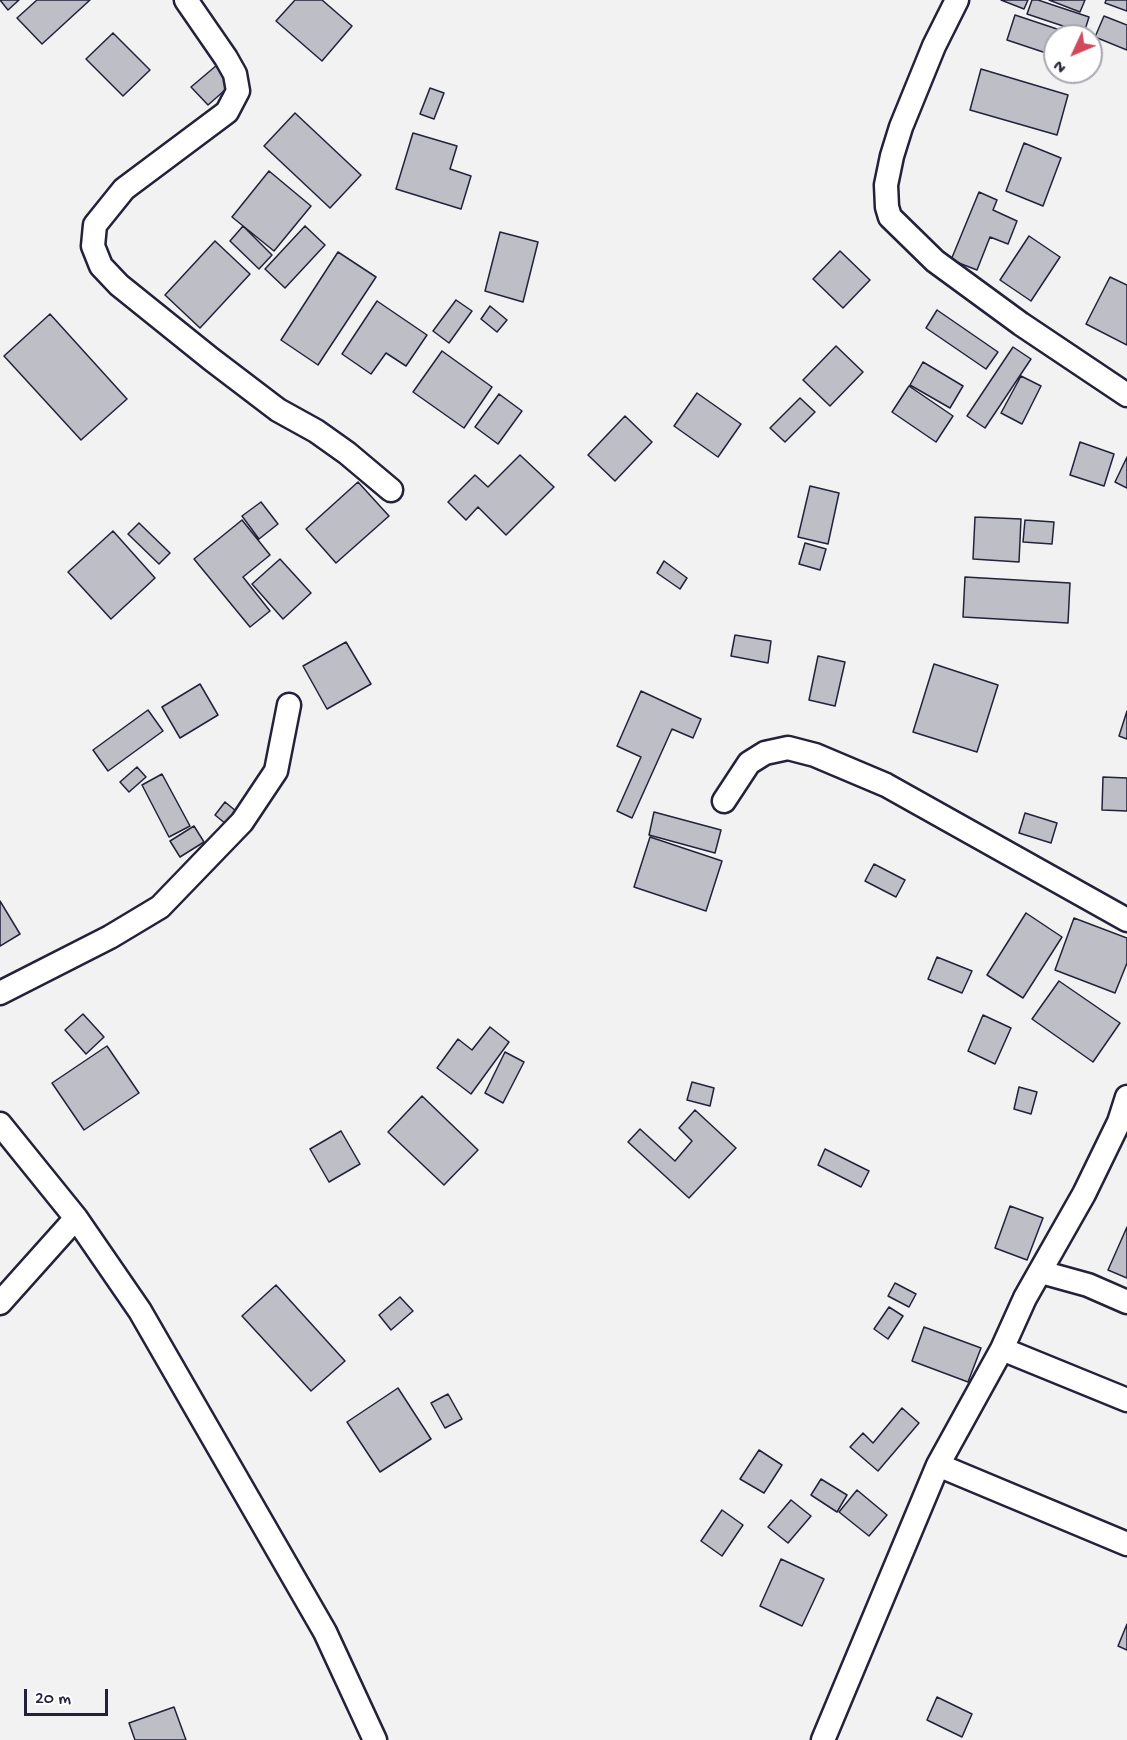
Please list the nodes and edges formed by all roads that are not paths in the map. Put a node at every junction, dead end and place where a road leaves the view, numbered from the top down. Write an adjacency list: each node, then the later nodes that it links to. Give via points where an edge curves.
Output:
1 (186, 0): 4 (street, via 236,74 238,91 227,111 124,189 94,225 93,246 101,266 119,285 252,391 340,447)
2 (957, 0): 3 (street, via 934,46 892,156 886,185 890,217 934,261)
3 (1127, 395)
4 (391, 490)
5 (289, 705): 8 (street, via 276,771 243,822 160,907)
6 (724, 801): 7 (street, via 748,763 765,753 788,748 815,754 886,784)
7 (1127, 920)
8 (0, 993)
9 (1127, 1097): 12 (street, via 1084,1194)
10 (0, 1124): 11 (street)
11 (76, 1218): 14 (street); 19 (street, via 140,1311 246,1493 325,1632)
12 (1041, 1272): 13 (street, via 1088,1285); 15 (street)
13 (1127, 1302)
14 (0, 1303)
15 (1002, 1349): 16 (street); 17 (street)
16 (1127, 1400)
17 (938, 1465): 18 (street); 20 (street)
18 (1127, 1544)
19 (375, 1740)
20 (823, 1740)

